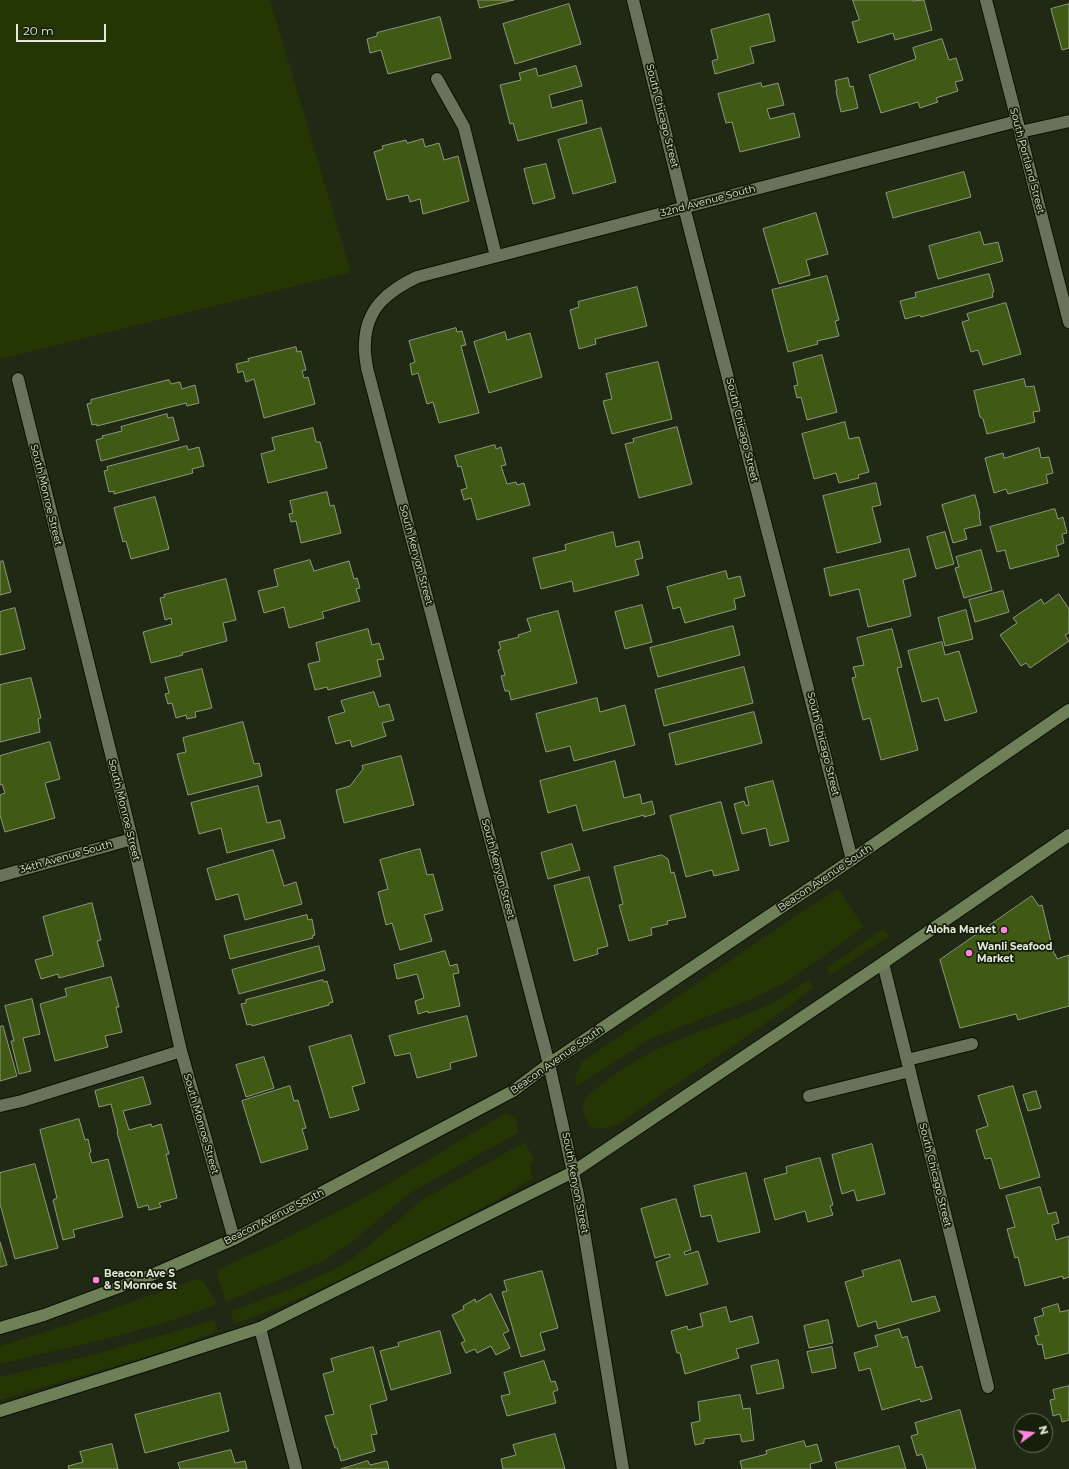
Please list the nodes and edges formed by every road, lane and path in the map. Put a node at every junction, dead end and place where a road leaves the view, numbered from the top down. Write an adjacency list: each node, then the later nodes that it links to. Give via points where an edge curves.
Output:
1 (633, 0): 6 (street, South Chicago Street)
2 (986, 0): 5 (street, South Portland Street)
3 (437, 79): 7 (street, via 464,127)
4 (1069, 121): 5 (street, 32nd Avenue South)
5 (1018, 127): 6 (street, 32nd Avenue South); 9 (street, South Portland Street)
6 (684, 207): 7 (street, 32nd Avenue South); 14 (street, South Chicago Street)
7 (496, 256): 8 (street, 32nd Avenue South, via 417,277)
8 (400, 285): 19 (street, South Kenyon Street, via 386,295 368,322 365,343 367,368)
9 (1069, 322)
10 (18, 379): 13 (street, South Monroe Street)
11 (1069, 710): 14 (main road, Beacon Avenue South)
12 (1069, 835): 16 (main road)
13 (132, 839): 15 (street, 34th Avenue South); 18 (street, South Monroe Street)
14 (852, 860): 19 (main road, Beacon Avenue South)
15 (0, 876)
16 (883, 963): 20 (street, South Chicago Street); 23 (main road)
17 (972, 1044): 20 (street)
18 (180, 1051): 22 (street); 24 (street, South Monroe Street)
19 (549, 1064): 23 (street, South Kenyon Street); 24 (main road, Beacon Avenue South, via 513,1091)
20 (908, 1066): 21 (street); 27 (street, South Chicago Street)
21 (809, 1096)
22 (0, 1106)
23 (573, 1172): 26 (main road); 30 (street, South Kenyon Street)
24 (234, 1239): 25 (main road, Beacon Avenue South, via 154,1274 44,1315)
25 (0, 1328)
26 (260, 1328): 28 (main road); 29 (street)
27 (988, 1387)
28 (0, 1411)
29 (296, 1469)
30 (623, 1469)

